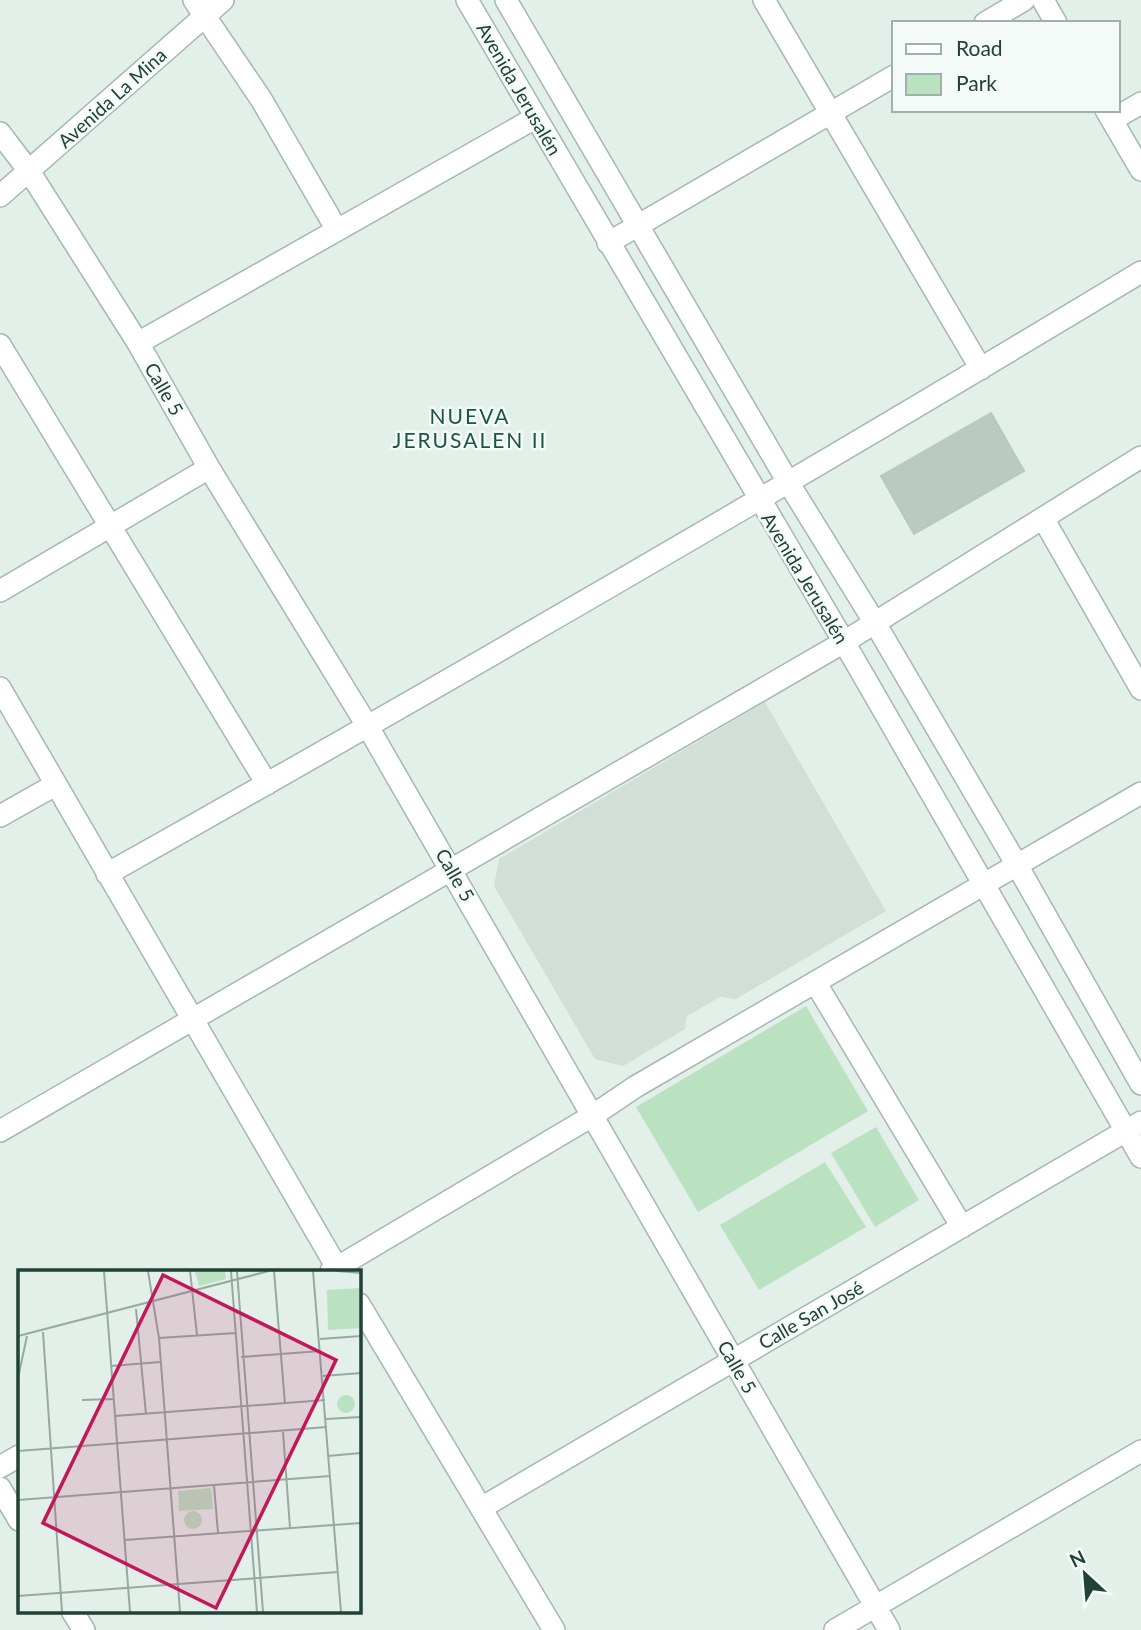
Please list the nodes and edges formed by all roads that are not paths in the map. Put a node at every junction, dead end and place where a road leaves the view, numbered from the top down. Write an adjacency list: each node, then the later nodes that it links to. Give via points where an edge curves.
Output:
1 (223, 0): 7 (street, Avenida La Mina)
2 (467, 0): 15 (street, Avenida Jerusalén)
3 (506, 0): 20 (street, Avenida Jerusalén)
4 (764, 0): 13 (street)
5 (1024, 0): 8 (street)
6 (1042, 0): 9 (street)
7 (200, 8): 18 (street, Avenida La Mina); 21 (street, via 261,99)
8 (988, 21)
9 (1055, 21)
10 (892, 77): 13 (street)
11 (1141, 103): 12 (street)
12 (1120, 111)
13 (831, 113): 20 (street); 26 (street)
14 (1109, 115): 17 (street)
15 (535, 118): 21 (street); 22 (street, Avenida Jerusalén)
16 (0, 133): 18 (street, Calle 5)
17 (1141, 170)
18 (29, 171): 19 (street, Avenida La Mina); 24 (street, Calle 5)
19 (0, 196)
20 (637, 225): 22 (street); 29 (street, Avenida Jerusalén)
21 (337, 229): 24 (street)
22 (608, 243): 30 (street, Avenida Jerusalén)
23 (1141, 272): 26 (street)
24 (138, 343): 28 (street, Calle 5)
25 (0, 345): 32 (street)
26 (981, 369): 29 (street)
27 (1141, 457): 31 (street)
28 (209, 468): 32 (street); 38 (street, Calle 5)
29 (788, 482): 30 (street); 34 (street, Avenida Jerusalén)
30 (759, 500): 35 (street, Avenida Jerusalén); 38 (street)
31 (1044, 520): 34 (street); 37 (street)
32 (112, 525): 33 (street); 39 (street)
33 (0, 591)
34 (875, 623): 35 (street); 43 (street, Avenida Jerusalén)
35 (844, 642): 44 (street); 46 (street, Avenida Jerusalén)
36 (0, 688): 40 (street)
37 (1141, 689)
38 (368, 727): 39 (street); 44 (street, Calle 5)
39 (267, 784): 45 (street)
40 (55, 785): 42 (street); 45 (street)
41 (1141, 793): 43 (street)
42 (0, 816)
43 (1017, 865): 46 (street); 49 (street, Avenida Jerusalén)
44 (452, 870): 48 (street); 50 (street, Calle 5)
45 (107, 874): 48 (street)
46 (982, 884): 47 (street); 51 (street, Avenida Jerusalén)
47 (815, 982): 50 (street); 54 (street)
48 (192, 1021): 52 (street); 55 (street)
49 (1141, 1084)
50 (592, 1116): 55 (street); 57 (street, Calle 5)
51 (1133, 1126): 53 (street, Avenida Jerusalén); 54 (street, Calle San José)
52 (0, 1131)
53 (1141, 1157)
54 (962, 1227): 57 (street, Calle San José)
55 (335, 1270)
56 (360, 1306): 62 (street)
57 (733, 1361): 62 (street, Calle San José); 64 (street, Calle 5)
58 (1141, 1451): 64 (street)
59 (18, 1457): 60 (street)
60 (0, 1467)
61 (0, 1488): 63 (street)
62 (481, 1508): 67 (street)
63 (18, 1518)
64 (875, 1606): 68 (street); 69 (street, Calle 5)
65 (73, 1612): 66 (street)
66 (84, 1630)
67 (554, 1630)
68 (835, 1630)
69 (889, 1630)

